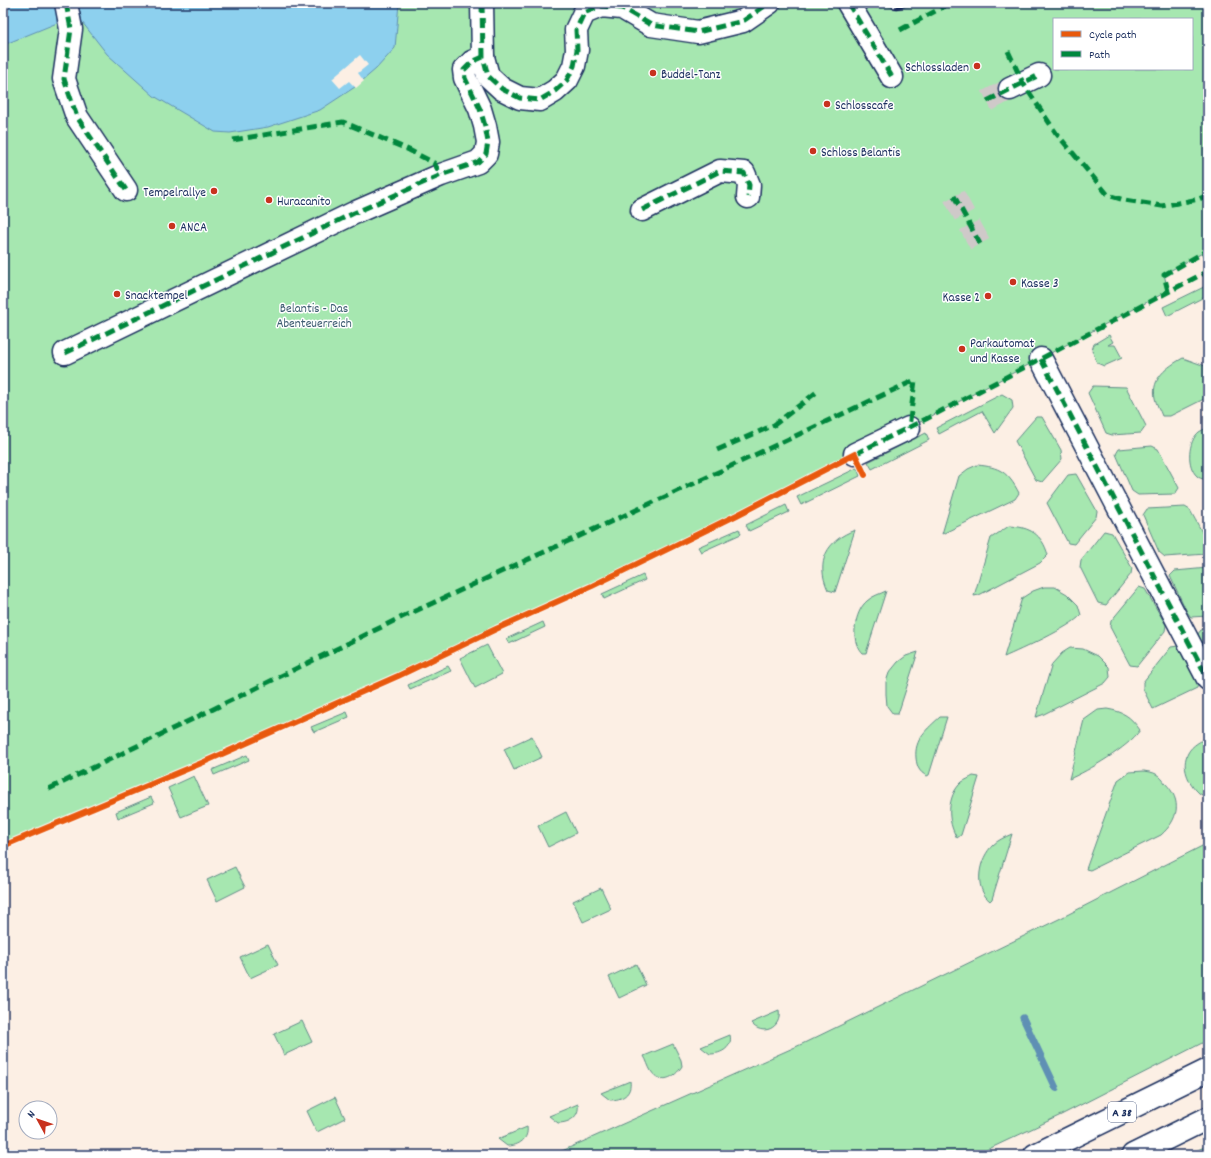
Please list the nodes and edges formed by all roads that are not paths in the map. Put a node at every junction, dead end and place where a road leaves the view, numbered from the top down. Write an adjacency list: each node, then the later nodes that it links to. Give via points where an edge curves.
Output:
1 (66, 3): 9 (main road, via 71,29 64,79 77,117)
2 (482, 3): 5 (main road)
3 (769, 3): 5 (main road, via 743,20 698,32 651,25 622,8 602,6 584,13 576,30 577,50 574,66 567,80 556,91 540,100 520,98 502,89 488,76)
4 (848, 3): 7 (main road)
5 (483, 57): 12 (main road, via 472,62 464,70 465,78 480,109 488,142 486,154 478,162 441,175 354,213)
6 (1039, 75): 8 (main road)
7 (892, 77)
8 (1010, 89)
9 (126, 190)
10 (748, 197): 11 (main road, via 749,185 744,173 720,171)
11 (642, 210)
12 (65, 353)
13 (1041, 359): 16 (main road)
14 (909, 428): 15 (main road)
15 (855, 454)
16 (1208, 679)
17 (1208, 1070): 19 (main road, A 38)
18 (1208, 1118): 20 (main road)
19 (1035, 1155)
20 (1133, 1155)

